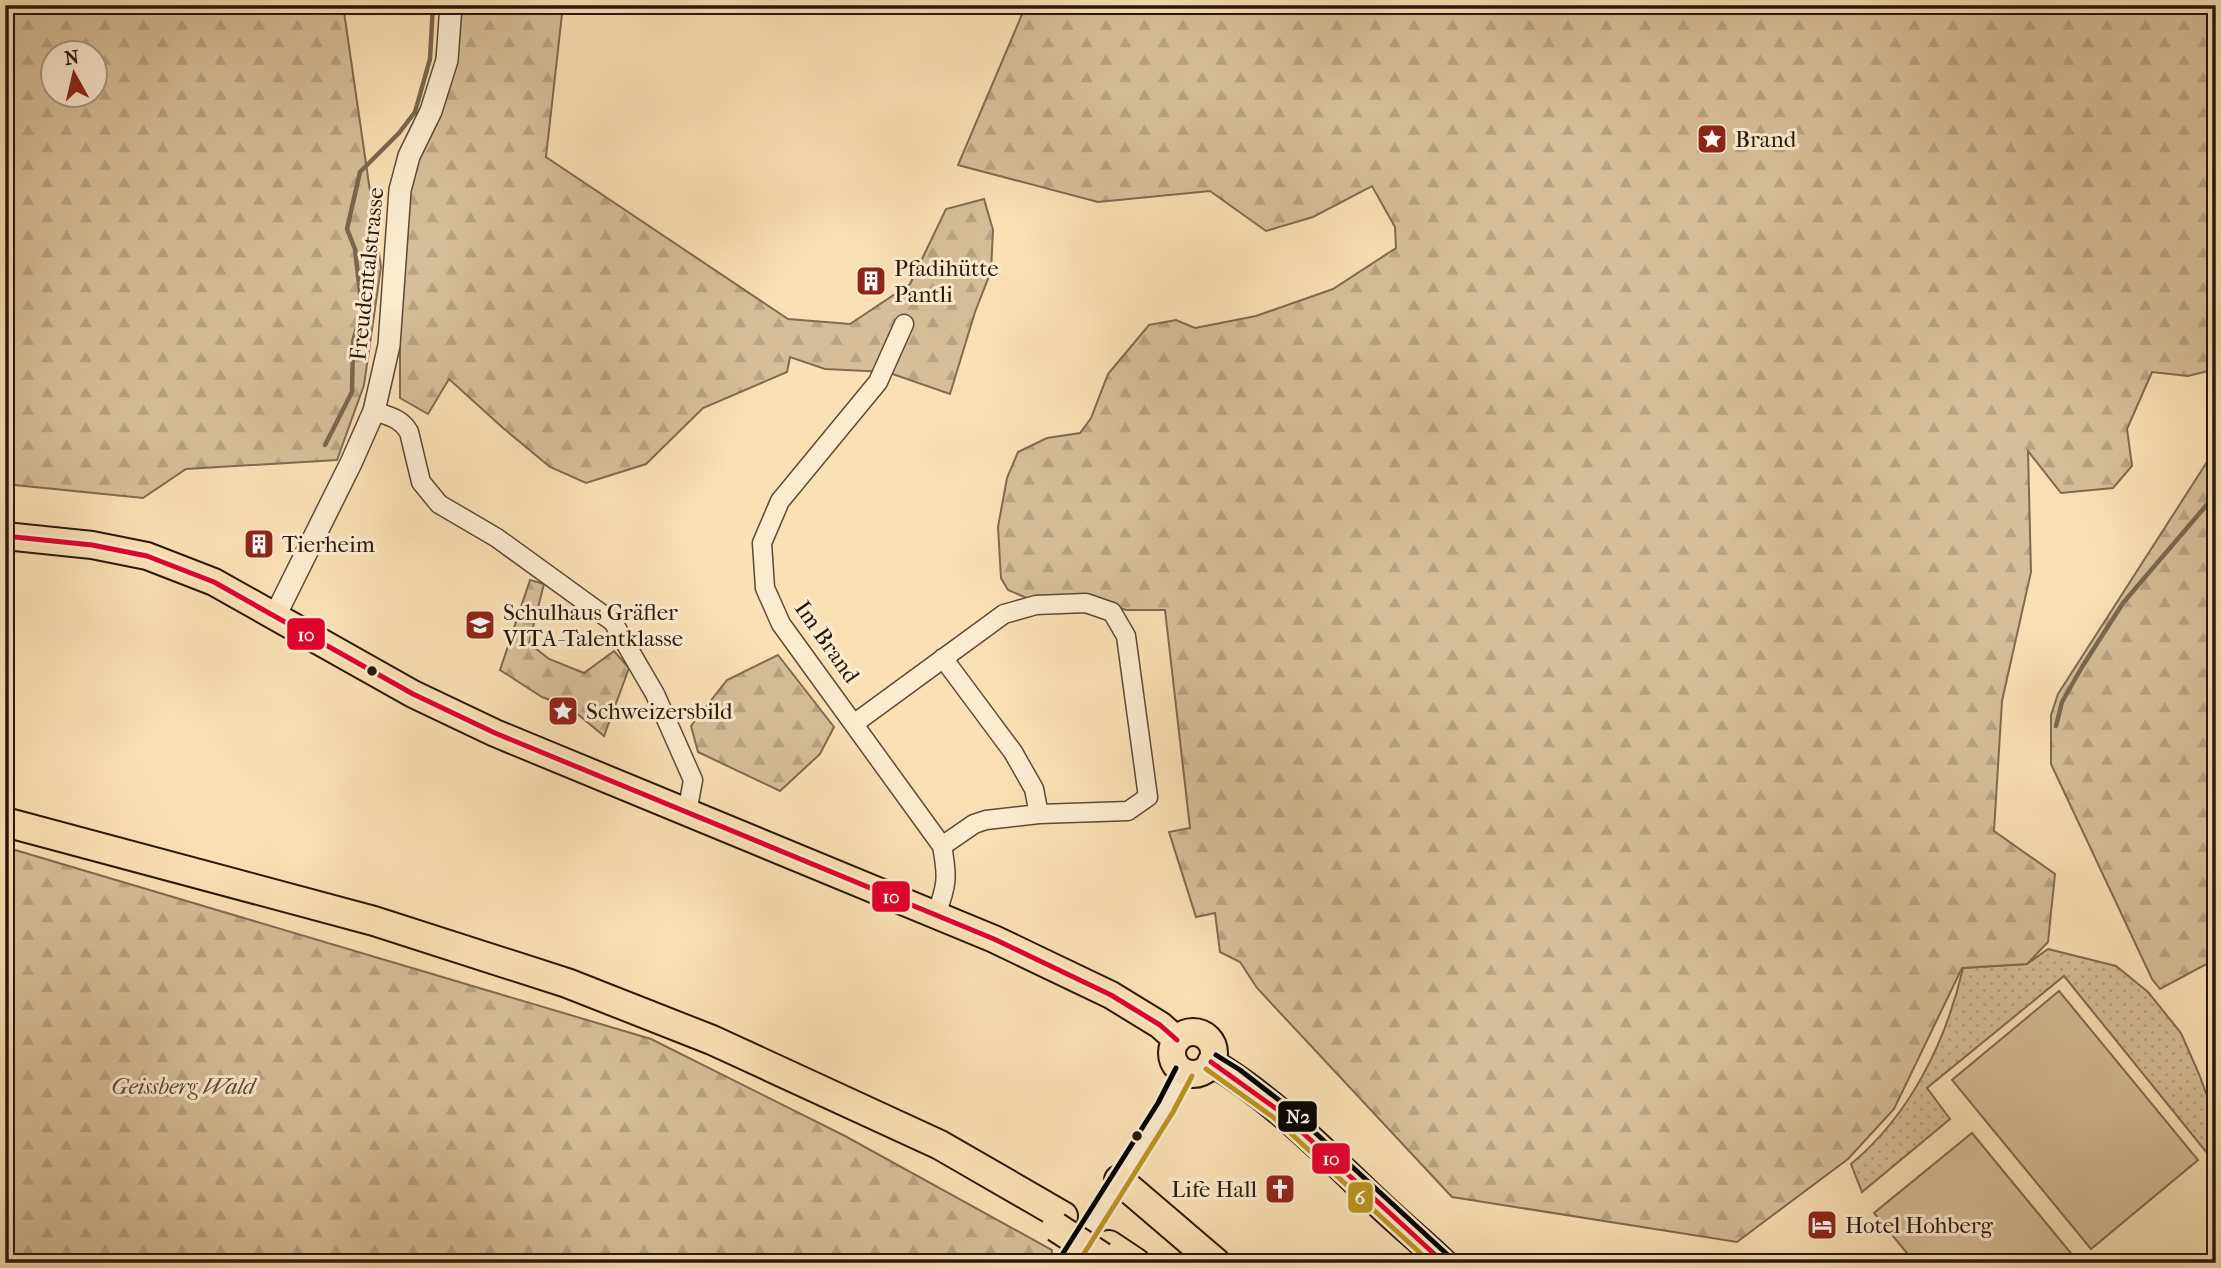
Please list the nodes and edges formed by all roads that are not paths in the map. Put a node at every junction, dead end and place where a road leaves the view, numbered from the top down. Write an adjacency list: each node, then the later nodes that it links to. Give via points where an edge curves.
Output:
1 (451, 5): 3 (street, Freudentalstrasse, via 447,60 400,190 389,345)
2 (904, 324): 7 (street, Im Brand, via 878,383 780,501 762,542 765,588 781,624)
3 (374, 411): 5 (street, Freudentalstrasse); 8 (street, via 399,419 405,426 422,482 439,504 497,538 613,622 655,694 693,780)
4 (5, 536): 5 (main road, via 147,556 214,582)
5 (275, 616): 8 (main road, via 495,733)
6 (943, 659): 7 (street); 9 (street, via 1013,752 1034,789); 9 (street, via 1003,614 1036,605 1086,603 1112,612 1126,636 1148,797 1128,811)
7 (855, 723): 11 (street, Im Brand)
8 (687, 813): 12 (main road)
9 (1040, 814): 11 (street, via 986,820)
10 (5, 822): 17 (highway, via 374,921 567,983 712,1040 940,1145)
11 (942, 846): 12 (street, Im Brand, via 948,874)
12 (936, 915): 13 (main road, via 1111,995)
13 (1177, 1040): 14 (main road, via 1190,1032 1205,1036 1213,1051); 15 (main road, via 1172,1058)
14 (1212, 1062): 15 (main road, via 1197,1074); 21 (main road, via 1249,1086 1328,1154)
15 (1184, 1072): 16 (street)
16 (1119, 1180): 18 (street); 20 (highway)
17 (1107, 1255): 19 (highway)
18 (1067, 1263)
19 (1136, 1263)
20 (1216, 1263)
21 (1444, 1263)

